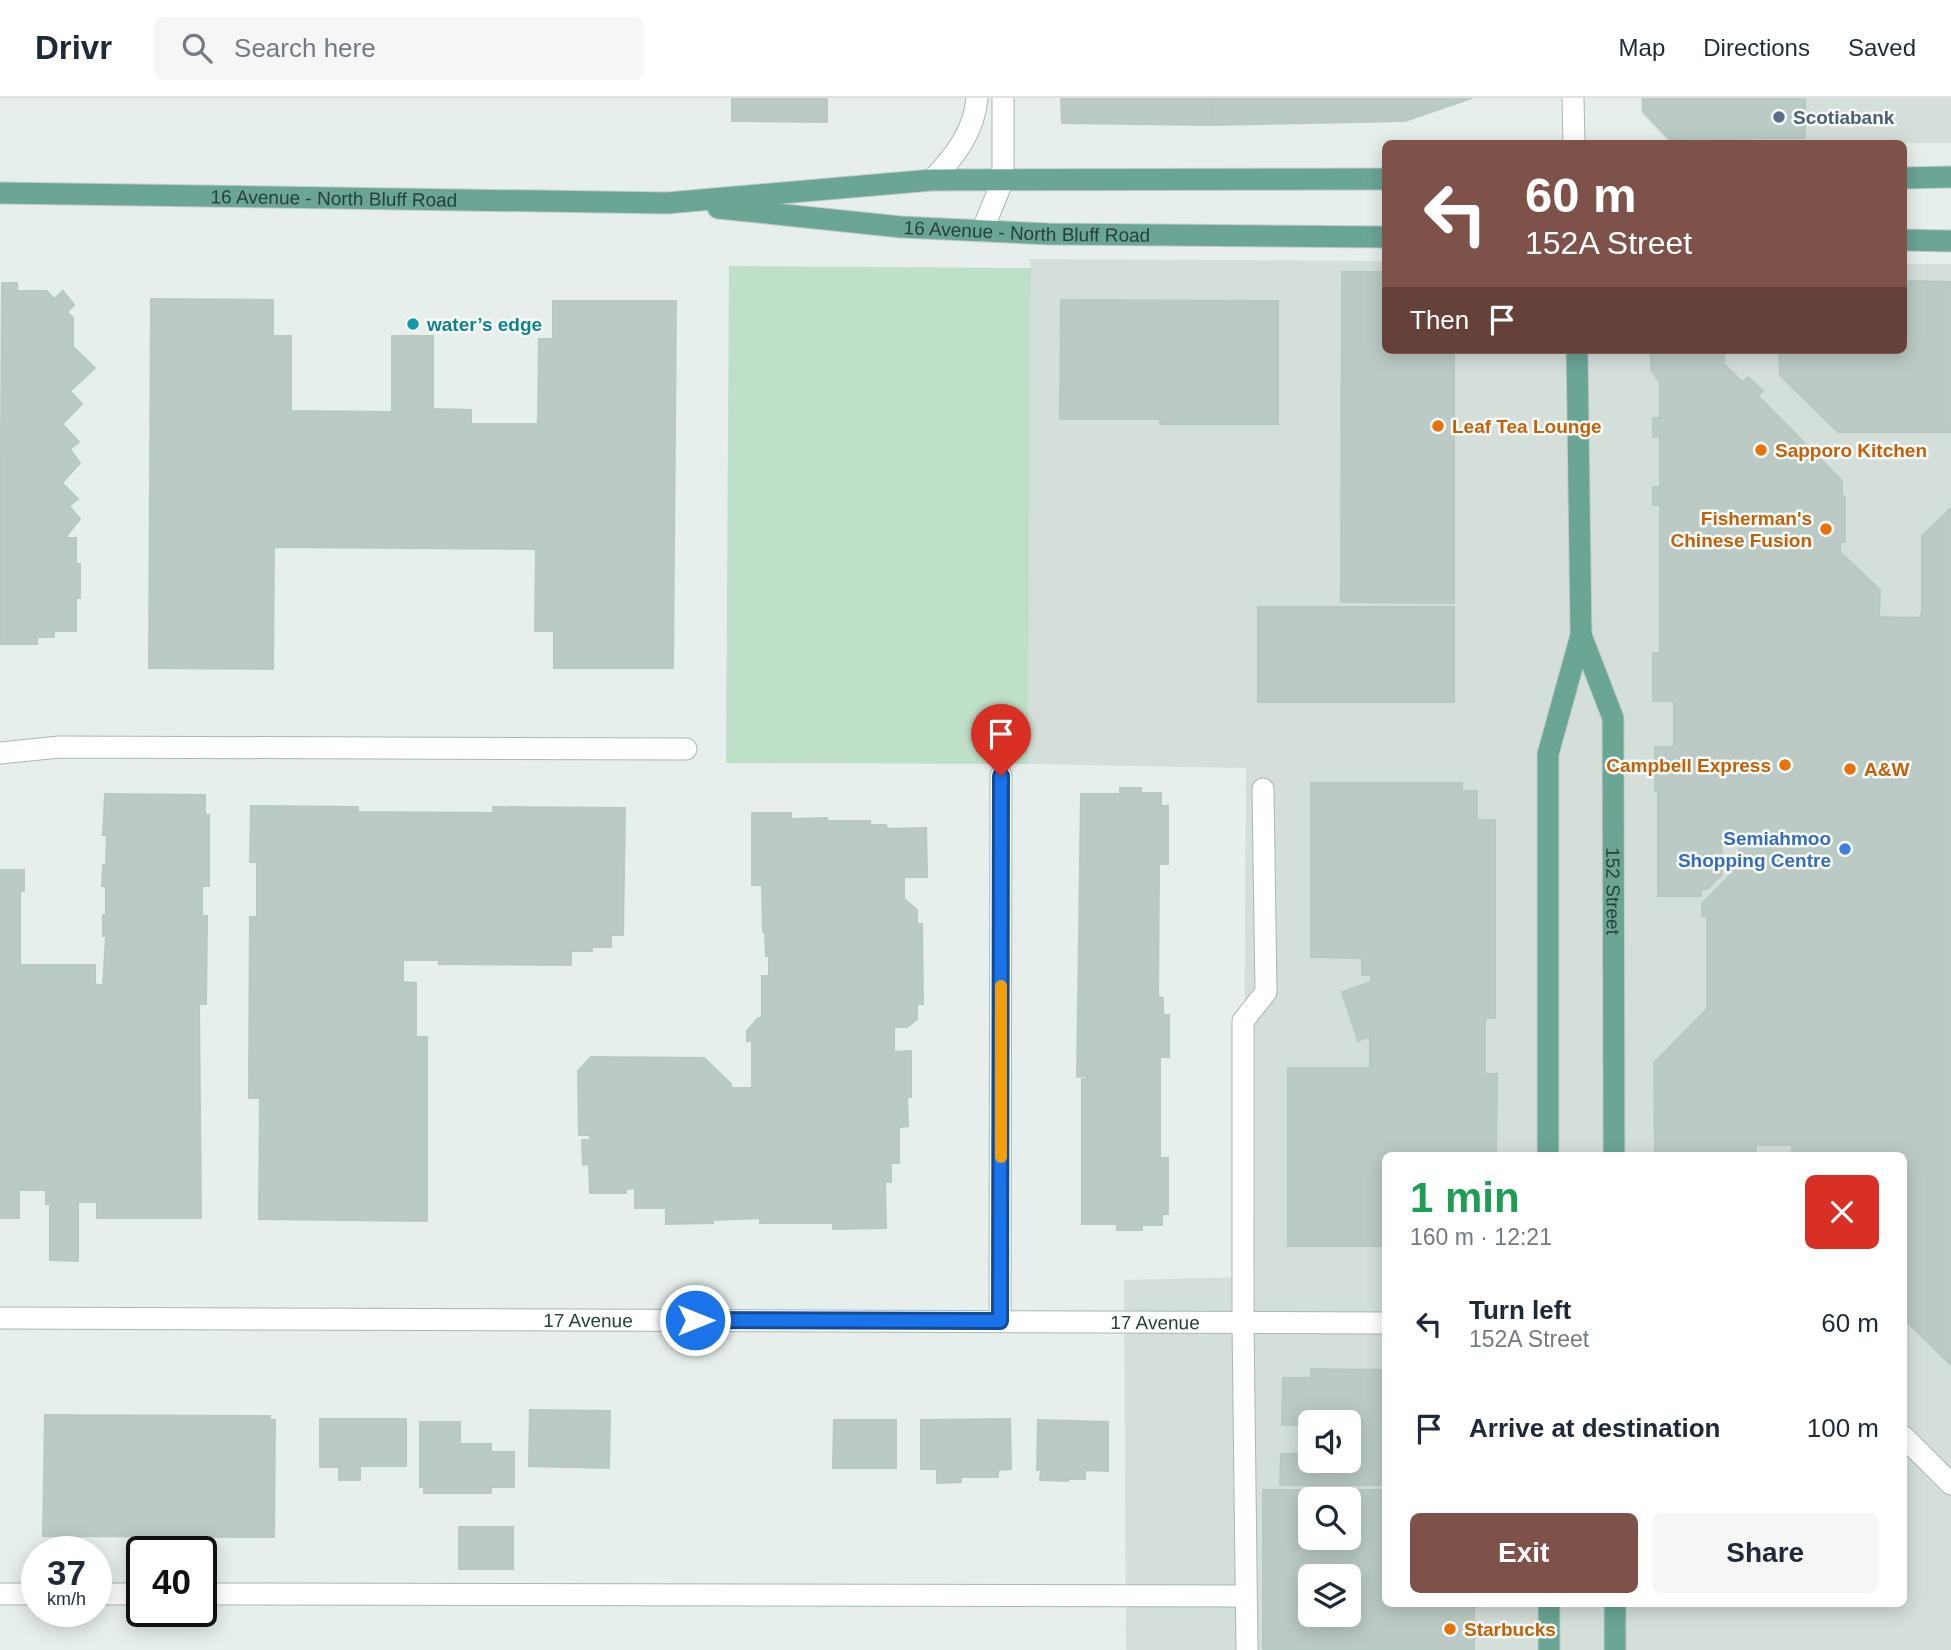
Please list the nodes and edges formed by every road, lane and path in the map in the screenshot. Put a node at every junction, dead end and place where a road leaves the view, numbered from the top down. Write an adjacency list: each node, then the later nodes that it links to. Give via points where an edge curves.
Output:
1 (976, 98): 8 (street, via 966,138)
2 (1003, 98): 9 (street)
3 (1573, 98): 4 (street)
4 (1574, 140)
5 (1951, 177): 6 (main road)
6 (1907, 178)
7 (1382, 179): 9 (main road, 16 Avenue - North Bluff Road)
8 (932, 180): 9 (main road, 16 Avenue - North Bluff Road); 11 (main road, 16 Avenue - North Bluff Road)
9 (1003, 180): 12 (street)
10 (0, 193): 11 (main road, 16 Avenue - North Bluff Road)
11 (667, 203): 12 (main road, 16 Avenue - North Bluff Road)
12 (982, 231): 13 (main road, 16 Avenue - North Bluff Road)
13 (1382, 237)
14 (1907, 240): 15 (main road)
15 (1951, 241)
16 (1577, 354): 17 (main road, 152 Street)
17 (1581, 635): 22 (main road, 152 Street, via 1548,754); 23 (main road, 152 Street, via 1613,718)
18 (686, 749): 19 (street, via 59,747)
19 (0, 753)
20 (1001, 776): 25 (street)
21 (1263, 789): 26 (street, via 1266,992 1243,1021)
22 (1548, 1152)
23 (1615, 1152)
24 (0, 1318): 25 (street, 17 Avenue)
25 (1000, 1321): 26 (street, 17 Avenue)
26 (1243, 1322): 27 (street, 17 Avenue); 33 (street)
27 (1382, 1323)
28 (1907, 1440): 29 (street)
29 (1951, 1484)
30 (0, 1594): 31 (street)
31 (21, 1594)
32 (217, 1594): 33 (street)
33 (1245, 1596): 36 (street)
34 (1549, 1607): 37 (main road)
35 (1615, 1607): 38 (main road)
36 (1247, 1650)
37 (1549, 1650)
38 (1615, 1650)

